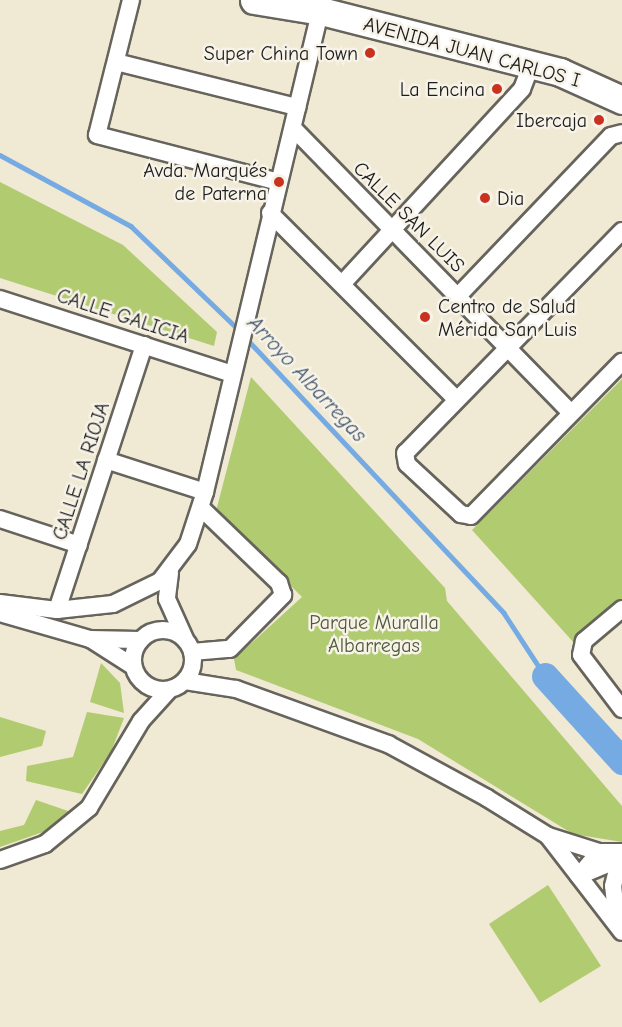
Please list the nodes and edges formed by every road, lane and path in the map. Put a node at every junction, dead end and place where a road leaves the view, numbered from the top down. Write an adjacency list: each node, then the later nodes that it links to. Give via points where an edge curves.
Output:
1 (131, 0): 4 (street)
2 (254, 0): 3 (main road, AVENIDA JUAN CARLOS I)
3 (319, 3): 5 (main road, AVENIDA JUAN CARLOS I); 7 (street)
4 (116, 62): 7 (street); 10 (street, via 97,135)
5 (531, 65): 6 (main road, AVENIDA JUAN CARLOS I); 12 (street, via 522,89)
6 (622, 100)
7 (297, 107): 8 (street)
8 (293, 128): 10 (street); 12 (street, CALLE SAN LUIS)
9 (622, 133): 15 (street, via 611,136)
10 (279, 182): 11 (street)
11 (270, 213): 14 (street); 20 (street)
12 (393, 230): 14 (street); 15 (street, CALLE SAN LUIS)
13 (622, 231): 18 (street)
14 (343, 283): 21 (street)
15 (458, 296): 18 (street, CALLE SAN LUIS)
16 (0, 299): 17 (street, CALLE GALICIA)
17 (144, 345): 20 (street, CALLE GALICIA); 23 (street, CALLE LA RIOJA)
18 (508, 345): 21 (street); 22 (street, CALLE SAN LUIS)
19 (622, 362): 22 (street)
20 (233, 372): 24 (street)
21 (456, 399): 22 (street, via 405,453 407,464 461,514 471,516)
22 (571, 413)
23 (106, 460): 24 (street); 26 (street, CALLE LA RIOJA)
24 (203, 500): 27 (street); 34 (street, via 279,583 283,596 230,649)
25 (0, 519): 26 (street)
26 (79, 545): 30 (street, CALLE LA RIOJA)
27 (165, 577): 30 (street, via 113,604); 32 (street); 34 (street, via 167,599)
28 (0, 603): 30 (street)
29 (622, 609): 39 (street, via 584,641 581,655)
30 (57, 610)
31 (0, 613): 33 (street)
32 (146, 635): 33 (street); 34 (street, via 171,630); 35 (street)
33 (90, 639): 35 (street)
34 (190, 650): 36 (street); 37 (street)
35 (136, 672): 38 (street); 40 (street)
36 (185, 681): 37 (street); 38 (street)
37 (236, 688): 41 (street, via 388,744)
38 (168, 690): 40 (street)
39 (622, 709)
40 (141, 722): 44 (street, via 89,808 45,844)
41 (548, 836): 42 (street); 45 (street)
42 (599, 852): 43 (street); 45 (street)
43 (621, 858): 45 (street); 46 (street, via 613,886)
44 (0, 860)
45 (579, 876): 46 (street)
46 (620, 929)

